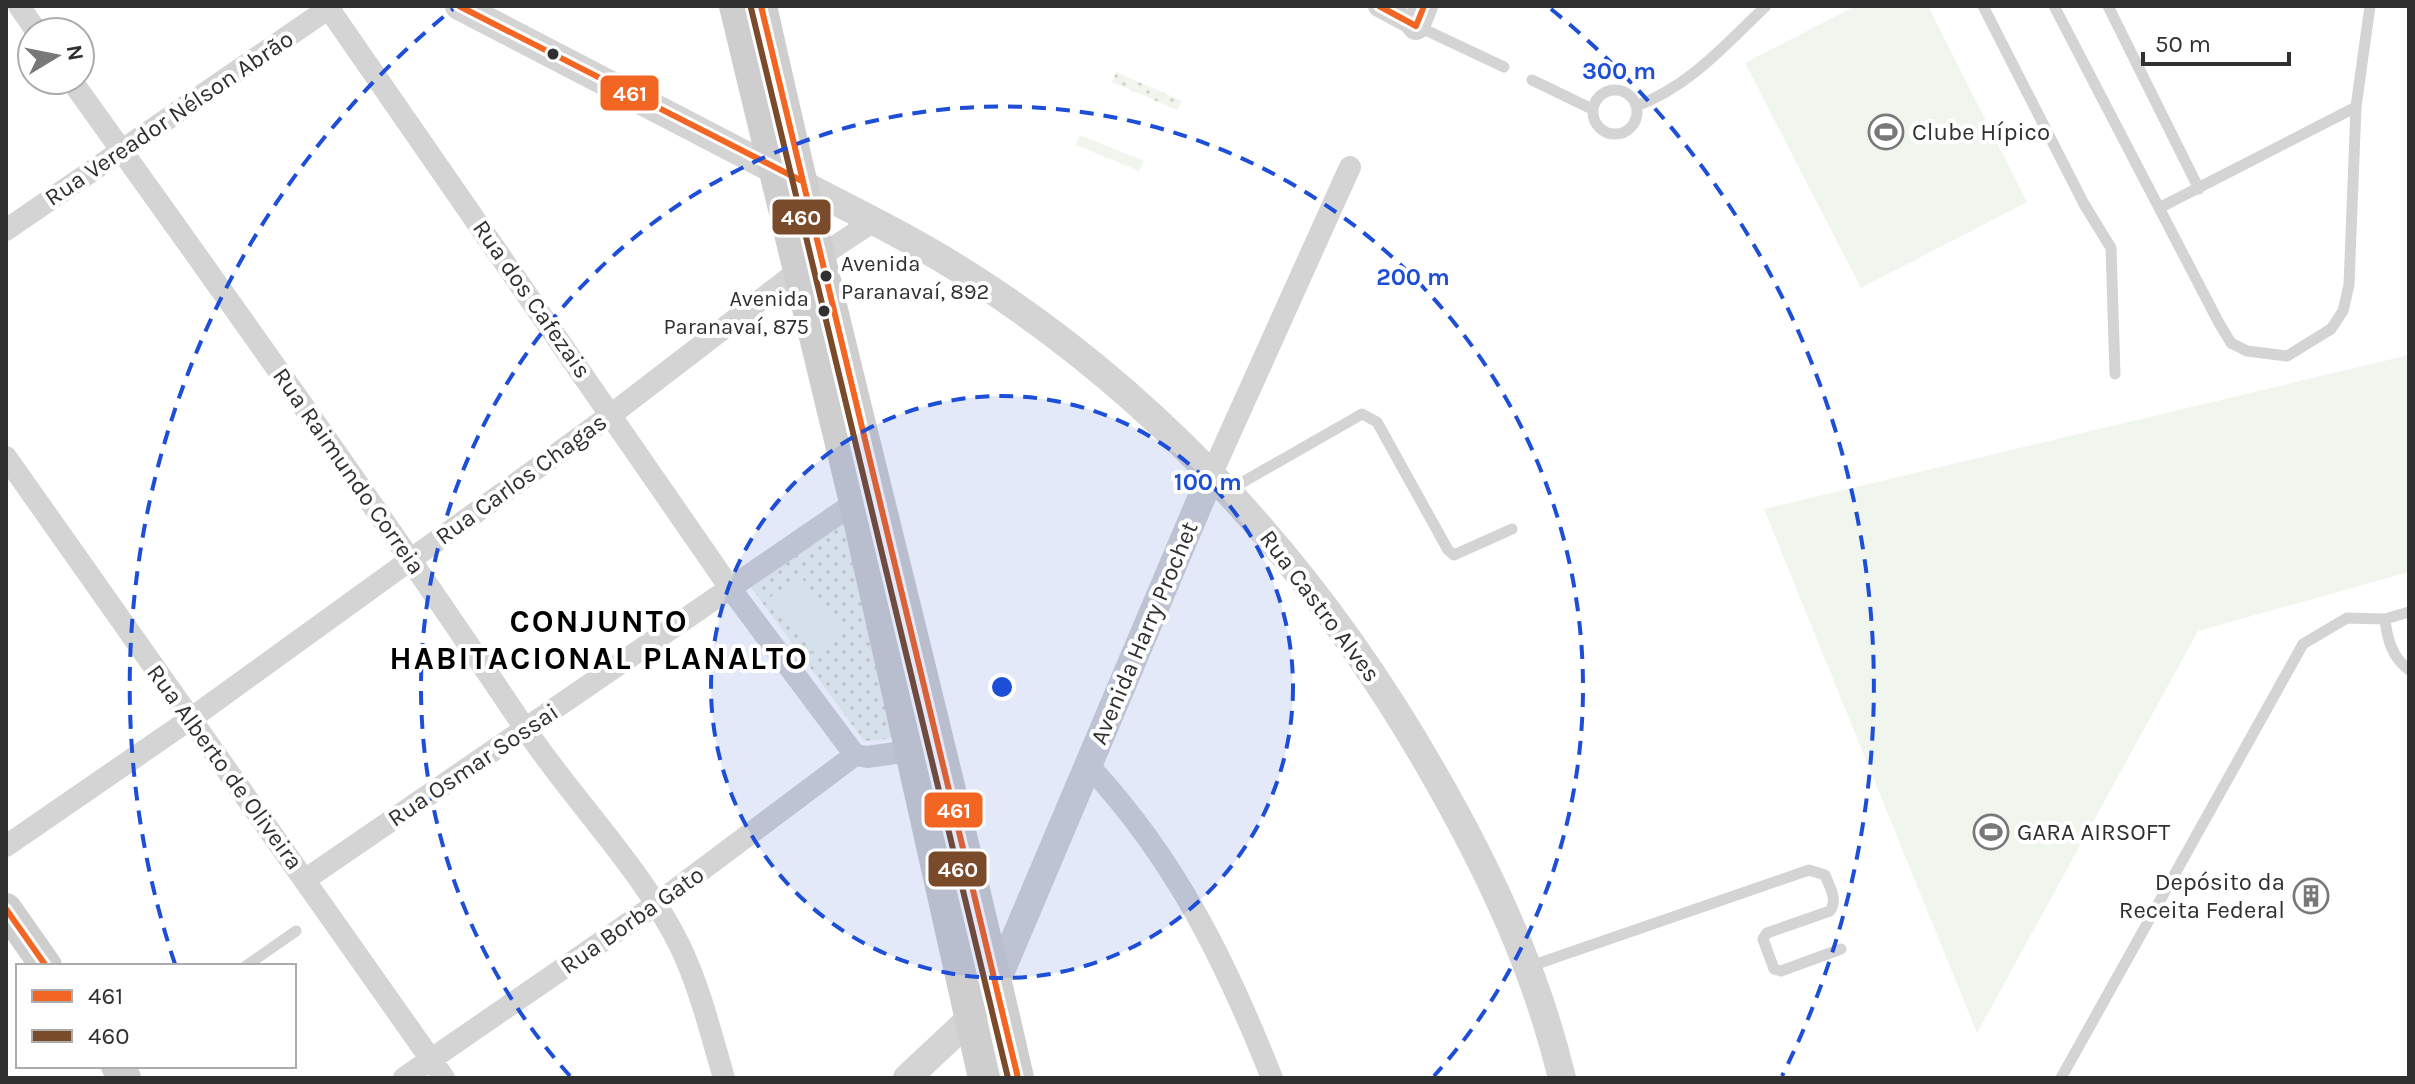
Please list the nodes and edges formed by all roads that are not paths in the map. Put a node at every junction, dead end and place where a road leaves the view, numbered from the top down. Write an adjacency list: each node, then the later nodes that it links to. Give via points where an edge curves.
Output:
1 (459, 6): 20 (street, Rua Castro Alves)
2 (735, 6): 20 (main road)
3 (761, 6): 20 (main road)
4 (1379, 6): 11 (street)
5 (1766, 6): 15 (lane, via 1686,81)
6 (1983, 6): 26 (lane, via 2111,248)
7 (2054, 6): 22 (lane)
8 (2108, 6): 21 (lane)
9 (2370, 6): 16 (lane)
10 (329, 7): 18 (street, Rua Vereador Nélson Abrão); 27 (street, Rua dos Cafezais)
11 (1420, 16): 12 (lane)
12 (1504, 67)
13 (1532, 80): 17 (lane)
14 (82, 96): 18 (street, Rua Raimundo Correia)
15 (1636, 106): 17 (lane, via 1618,90 1601,94); 17 (lane, via 1629,130 1612,135 1597,126)
16 (2356, 107): 21 (lane); 22 (lane, via 2349,285 2343,311 2331,329 2287,356 2247,351 2231,343)
17 (1592, 109)
18 (121, 150): 24 (street, Rua Vereador Nélson Abrão); 32 (street, Rua Raimundo Correia)
19 (1350, 167): 29 (street, Avenida Harry Prochet)
20 (787, 175): 23 (street, Rua Castro Alves); 25 (main road)
21 (2199, 189): 22 (lane)
22 (2159, 208)
23 (875, 220): 25 (street, Rua Carlos Chagas); 29 (street, Rua Castro Alves, via 970,276 1083,356)
24 (6, 230)
25 (808, 264): 27 (street, Rua Carlos Chagas); 30 (main road)
26 (2115, 374)
27 (612, 414): 32 (street, Rua Carlos Chagas); 33 (street, Rua dos Cafezais)
28 (6, 457): 37 (street, Rua Alberto de Oliveira)
29 (1220, 482): 31 (lane, via 1362,414 1377,422 1454,555); 41 (street, Avenida Harry Prochet); 50 (street, Rua Castro Alves, via 1318,595 1366,661 1467,833)
30 (866, 495): 33 (street, Rua Osmar Sossai); 39 (main road)
31 (1512, 529)
32 (411, 558): 37 (street, Rua Carlos Chagas); 38 (street, Rua Raimundo Correia)
33 (730, 588): 38 (street, Rua Osmar Sossai); 40 (street, Rua dos Cafezais)
34 (2409, 612): 35 (lane)
35 (2385, 619): 36 (lane, via 2387,639); 61 (lane, via 2347,618 2303,644)
36 (2409, 670)
37 (189, 720): 42 (street, Rua Carlos Chagas); 43 (street, Rua Alberto de Oliveira)
38 (525, 729): 43 (street, Rua Osmar Sossai); 44 (street, Rua Raimundo Correia)
39 (925, 748): 40 (street); 51 (main road); 52 (main road)
40 (855, 755): 44 (street, Rua Borba Gato)
41 (1089, 766): 51 (street, Avenida Harry Prochet); 59 (street, via 1129,810 1182,885 1231,977)
42 (6, 846)
43 (306, 879): 53 (street, Rua Alberto de Oliveira)
44 (655, 905): 53 (street, Rua Borba Gato); 55 (street, Rua Raimundo Correia, via 680,946)
45 (6, 909): 48 (main road)
46 (296, 931): 49 (lane)
47 (1841, 949): 50 (lane, via 1774,969 1763,939 1767,933 1833,906 1825,875 1809,870)
48 (45, 964)
49 (249, 964)
50 (1527, 967): 60 (street, Rua Castro Alves)
51 (996, 983): 52 (street, Avenida Harry Prochet); 58 (main road)
52 (971, 1018): 56 (street, Avenida Harry Prochet); 57 (main road)
53 (438, 1069): 54 (street, Rua Borba Gato)
54 (404, 1078)
55 (724, 1078)
56 (907, 1078)
57 (984, 1078)
58 (1018, 1078)
59 (1272, 1078)
60 (1562, 1078)
61 (2061, 1078)

